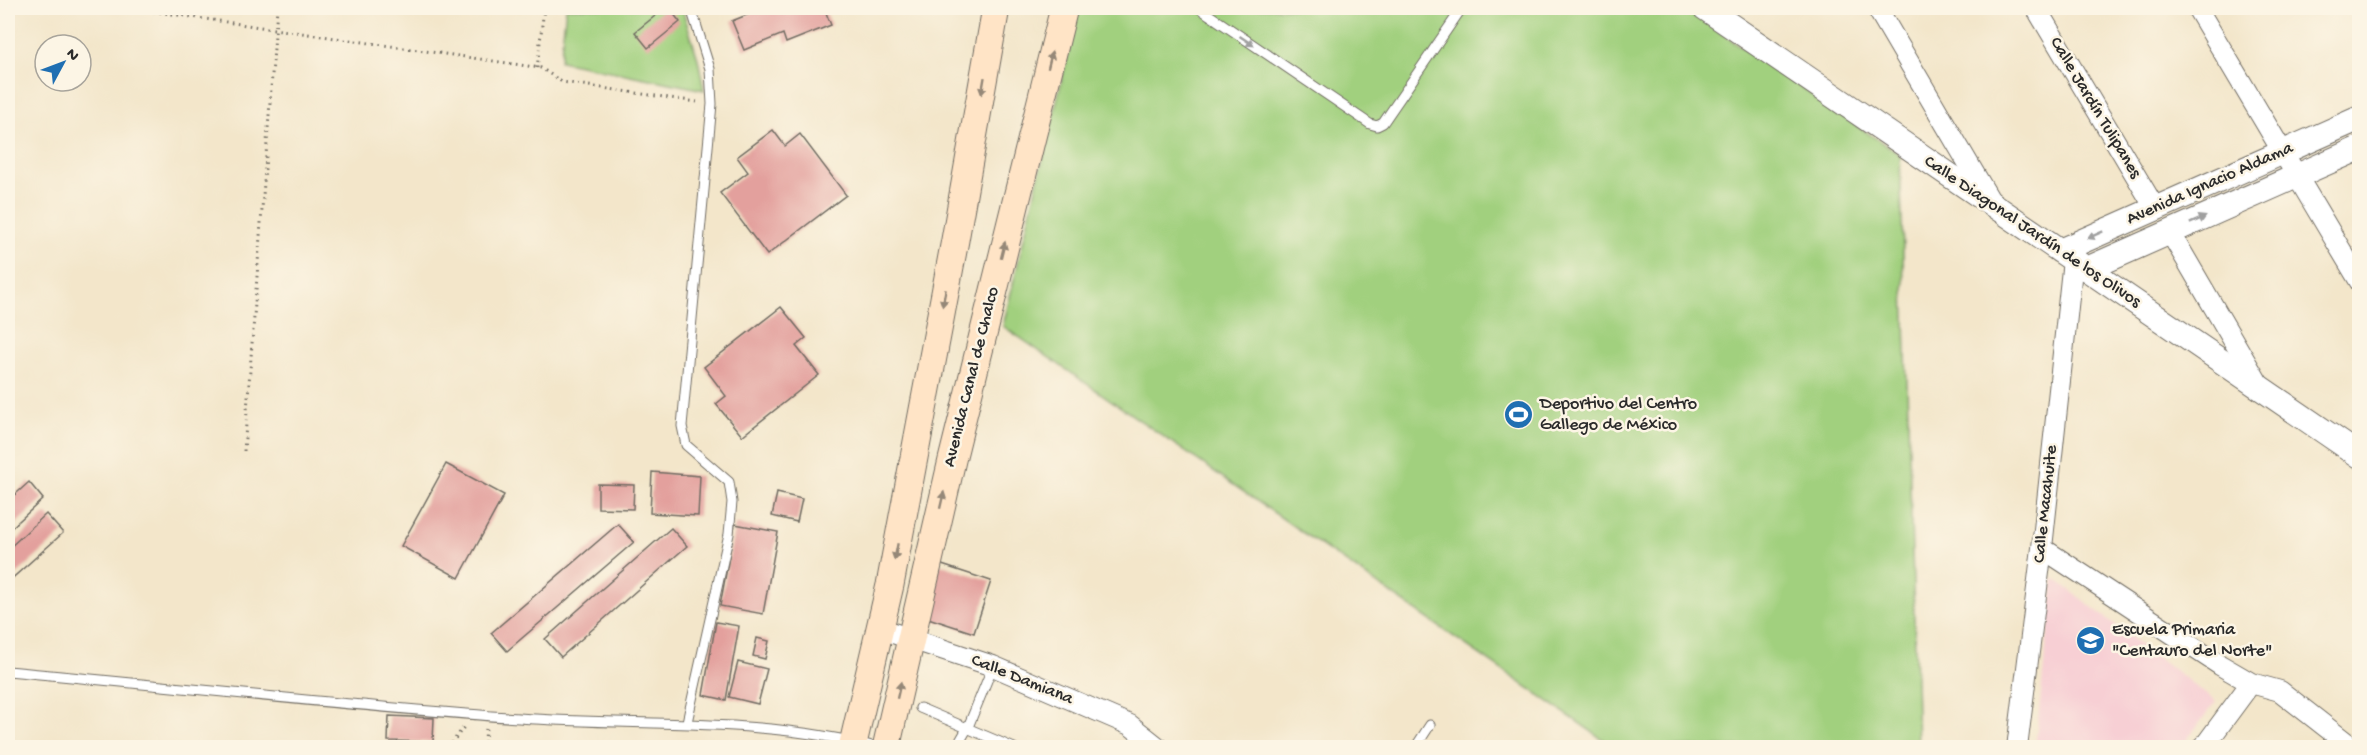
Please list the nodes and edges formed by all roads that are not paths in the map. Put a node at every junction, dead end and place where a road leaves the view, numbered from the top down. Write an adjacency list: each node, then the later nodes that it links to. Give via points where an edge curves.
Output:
1 (692, 8): 28 (lane, via 710,69 712,104 682,426 686,445 729,482 732,502 729,534)
2 (996, 8): 22 (main road, Avenida Canal de Chalco, one-way to 22, via 890,585)
3 (1064, 8): 23 (main road, Avenida Canal de Chalco, one-way to 3)
4 (1199, 8): 5 (lane, one-way to 5, via 1377,126 1383,123)
5 (1462, 8)
6 (1705, 8): 14 (street, Calle Diagonal Jardín de los Olivos)
7 (1877, 8): 14 (street)
8 (2036, 8): 15 (street, Calle Jardín Tulipanes)
9 (2197, 8): 12 (street)
10 (2360, 118): 12 (street, Avenida Ignacio Aldama)
11 (2360, 148): 13 (street, Avenida Ignacio Aldama)
12 (2282, 152): 13 (street); 15 (street, Avenida Ignacio Aldama)
13 (2296, 176): 16 (street, Avenida Ignacio Aldama, one-way to 13); 18 (street)
14 (1992, 204): 17 (street, Calle Diagonal Jardín de los Olivos)
15 (2155, 208): 17 (street, Avenida Ignacio Aldama, one-way to 17)
16 (2170, 232): 17 (street, Avenida Ignacio Aldama); 19 (street)
17 (2073, 260): 19 (street, Calle Diagonal Jardín de los Olivos); 21 (street, Calle Macahuite)
18 (2360, 282)
19 (2262, 389): 20 (street, Calle Diagonal Jardín de los Olivos)
20 (2360, 456)
21 (2042, 548): 26 (street); 38 (street, Calle Macahuite)
22 (878, 628): 23 (street, Calle Damiana); 31 (main road, Avenida Canal de Chalco)
23 (910, 639): 24 (street, Calle Damiana); 33 (main road, Avenida Canal de Chalco, one-way to 23)
24 (993, 666): 30 (lane); 36 (street, Calle Damiana, via 1130,725)
25 (8, 671): 28 (lane, via 521,718)
26 (2251, 683): 39 (street); 40 (street, via 2280,691)
27 (920, 708): 30 (lane)
28 (687, 722): 31 (lane, via 776,728)
29 (1430, 725): 37 (lane)
30 (968, 727): 34 (lane); 35 (lane)
31 (852, 744): 32 (lane)
32 (880, 747)
33 (886, 747)
34 (956, 747)
35 (1014, 747)
36 (1159, 747)
37 (1415, 747)
38 (2017, 747)
39 (2203, 747)
40 (2353, 747)

